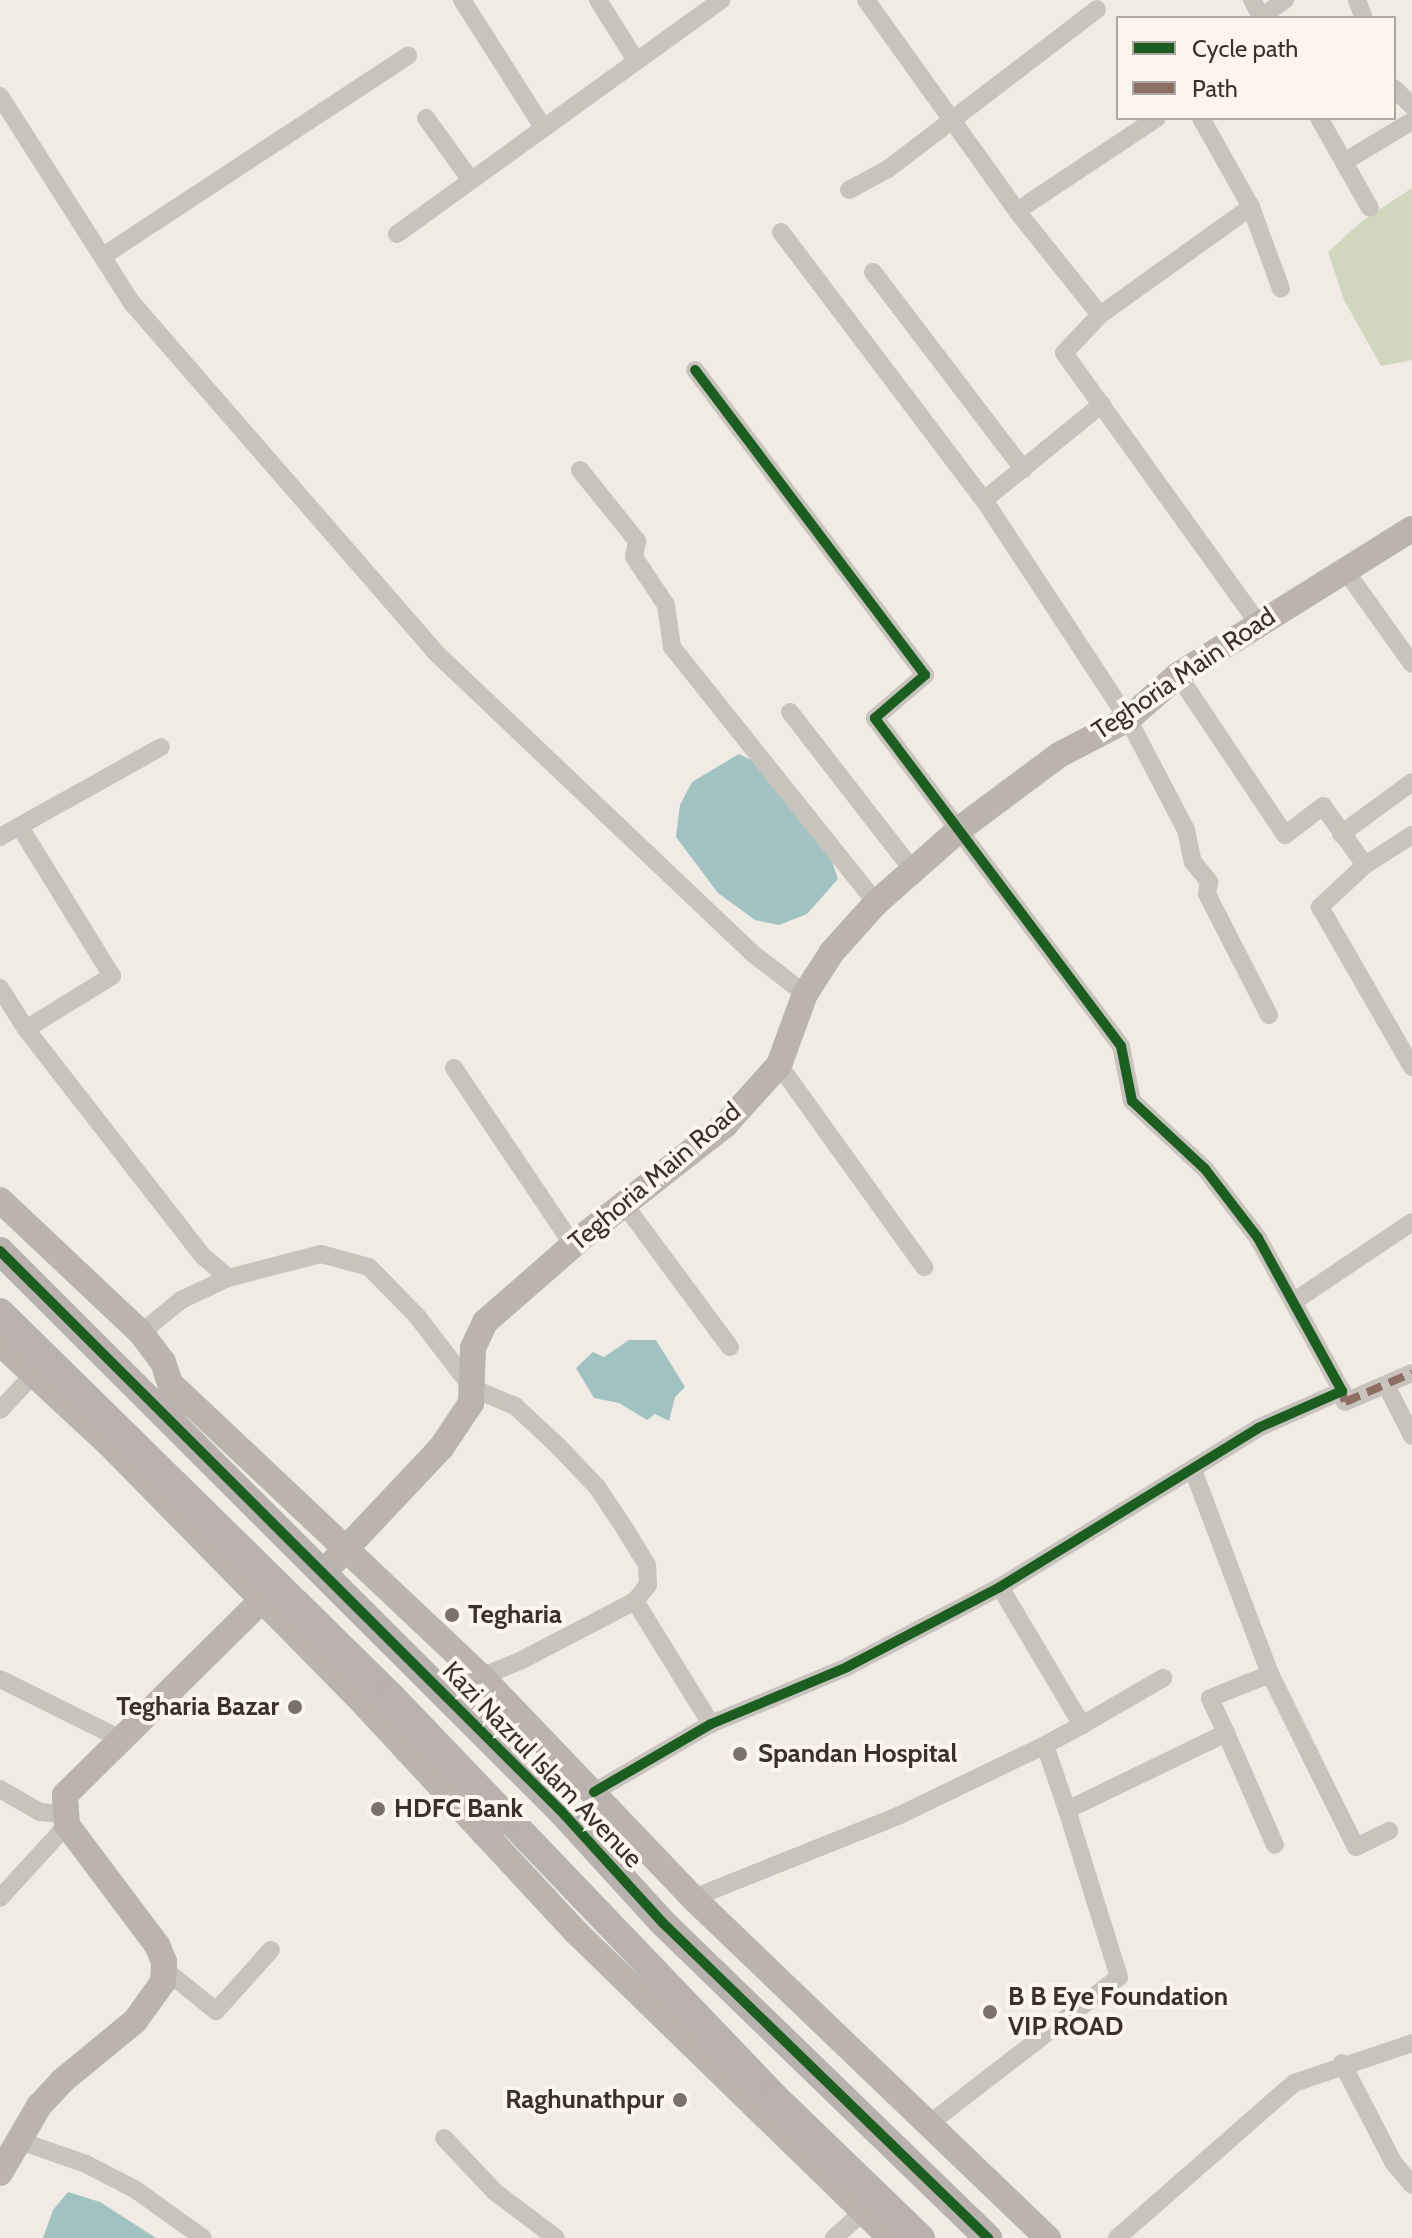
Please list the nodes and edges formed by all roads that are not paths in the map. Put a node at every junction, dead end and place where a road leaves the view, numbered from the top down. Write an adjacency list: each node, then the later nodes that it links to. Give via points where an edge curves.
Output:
1 (462, 0): 19 (street)
2 (598, 0): 9 (street)
3 (722, 0): 9 (street)
4 (866, 0): 14 (street)
5 (1285, 0): 7 (street)
6 (1097, 9): 14 (street)
7 (1265, 16)
8 (408, 56): 28 (street)
9 (635, 59): 19 (street)
10 (1396, 90): 12 (street)
11 (0, 96): 28 (street)
12 (1412, 106)
13 (426, 118): 21 (street)
14 (953, 118): 22 (street, via 888,169); 25 (street)
15 (1154, 120): 25 (street)
16 (1202, 120): 23 (street)
17 (1320, 120): 20 (street)
18 (1412, 121): 20 (street)
19 (543, 127): 21 (street)
20 (1344, 162): 24 (street)
21 (470, 179): 27 (street)
22 (849, 190)
23 (1251, 207): 30 (street); 31 (street)
24 (1370, 208)
25 (1017, 211): 31 (street)
26 (781, 232): 36 (street)
27 (397, 234)
28 (103, 256): 55 (street, via 132,303 435,652 752,953)
29 (873, 272): 34 (street)
30 (1281, 289)
31 (1100, 315): 33 (street, via 1064,353)
32 (695, 370): 47 (street, via 925,675 875,718)
33 (1102, 404): 34 (street); 39 (street)
34 (1023, 469): 36 (street)
35 (580, 470): 53 (street, via 637,541 634,557 666,605 672,647)
36 (984, 500): 43 (street)
37 (1412, 529): 38 (street, Teghoria Main Road)
38 (1345, 570): 39 (street, Teghoria Main Road); 40 (street)
39 (1258, 623): 41 (street, Teghoria Main Road)
40 (1412, 664)
41 (1178, 675): 43 (street, Teghoria Main Road); 48 (street, via 1285,835 1323,806)
42 (790, 712): 52 (street)
43 (1128, 719): 47 (street, Teghoria Main Road, via 1059,755); 56 (street, via 1186,830 1193,862 1209,882 1207,894)
44 (161, 747): 46 (street)
45 (1412, 782): 48 (street)
46 (20, 827): 50 (street); 57 (street, via 112,976)
47 (961, 828): 52 (street, Teghoria Main Road); 68 (street, via 1121,1046 1132,1101 1205,1169 1258,1238)
48 (1341, 834): 51 (street)
49 (1412, 835): 51 (street)
50 (0, 837)
51 (1365, 865): 59 (street, via 1320,907)
52 (912, 869): 53 (street, Teghoria Main Road)
53 (876, 903): 55 (street, Teghoria Main Road, via 832,952)
54 (0, 988): 57 (street)
55 (805, 994): 58 (street, Teghoria Main Road)
56 (1269, 1015)
57 (26, 1029): 67 (street, via 203,1256)
58 (779, 1065): 62 (street, Teghoria Main Road, via 725,1125); 66 (street)
59 (1412, 1067)
60 (454, 1068): 64 (street)
61 (0, 1200): 70 (street)
62 (624, 1204): 64 (street, Teghoria Main Road); 72 (street)
63 (1412, 1222): 68 (street)
64 (573, 1245): 77 (street, Teghoria Main Road, via 485,1322 475,1337)
65 (0, 1251): 80 (main road, Kazi Nazrul Islam Avenue)
66 (924, 1267)
67 (228, 1278): 70 (street, via 181,1300); 77 (street, via 321,1254 369,1267 417,1316)
68 (1296, 1300): 78 (street)
69 (0, 1312): 102 (main road, via 391,1696)
70 (141, 1333): 76 (street)
71 (0, 1343): 74 (street)
72 (730, 1347)
73 (1412, 1373): 75 (street)
74 (32, 1376): 79 (street); 87 (street, via 107,1442)
75 (1386, 1385): 78 (street, via 1345,1402); 81 (street)
76 (175, 1388): 80 (street); 83 (street)
77 (472, 1388): 83 (street, Teghoria Main Road, via 471,1403 441,1448); 86 (street, via 515,1406 597,1487 647,1565 648,1585)
78 (1342, 1391): 82 (street, via 1258,1428)
79 (0, 1410)
80 (178, 1430): 84 (main road, Kazi Nazrul Islam Avenue)
81 (1412, 1436)
82 (1193, 1470): 85 (street); 88 (street)
83 (347, 1547): 84 (street, Teghoria Main Road); 89 (street)
84 (323, 1573): 92 (main road, Kazi Nazrul Islam Avenue)
85 (1000, 1587): 93 (street, via 847,1667); 94 (street)
86 (635, 1601): 89 (street); 93 (street)
87 (260, 1602): 96 (street); 102 (street)
88 (1270, 1674): 95 (street, via 1210,1698); 103 (street, via 1356,1847)
89 (482, 1677): 92 (street); 99 (street)
90 (1163, 1678): 94 (street)
91 (0, 1679): 96 (street)
92 (442, 1693): 122 (main road, Kazi Nazrul Islam Avenue, via 663,1923)
93 (711, 1724): 99 (street)
94 (1082, 1725): 97 (street)
95 (1226, 1733): 100 (street); 104 (street)
96 (121, 1739): 101 (street, via 72,1785)
97 (1045, 1745): 100 (street); 106 (street, via 898,1816)
98 (0, 1789): 101 (street)
99 (594, 1792): 106 (street)
100 (1067, 1810): 111 (street, via 1119,1977)
101 (65, 1820): 105 (street); 108 (street, via 157,1945)
102 (495, 1824): 116 (street, via 577,1933); 121 (main road)
103 (1389, 1831)
104 (1275, 1845)
105 (0, 1898)
106 (693, 1898): 111 (street)
107 (271, 1950): 108 (street, via 216,2011)
108 (164, 1969): 113 (street, via 155,1998 39,2106)
109 (1412, 2043): 110 (street)
110 (1342, 2063): 115 (street, via 1393,2162); 124 (street, via 1294,2083)
111 (929, 2124): 123 (street)
112 (444, 2138): 118 (street, via 495,2192)
113 (23, 2142): 114 (street); 117 (street, via 86,2164 136,2190)
114 (0, 2173)
115 (1412, 2185)
116 (864, 2211): 119 (street); 120 (street)
117 (203, 2238)
118 (556, 2238)
119 (834, 2238)
120 (891, 2238)
121 (921, 2238)
122 (988, 2238)
123 (1048, 2238)
124 (1117, 2238)

